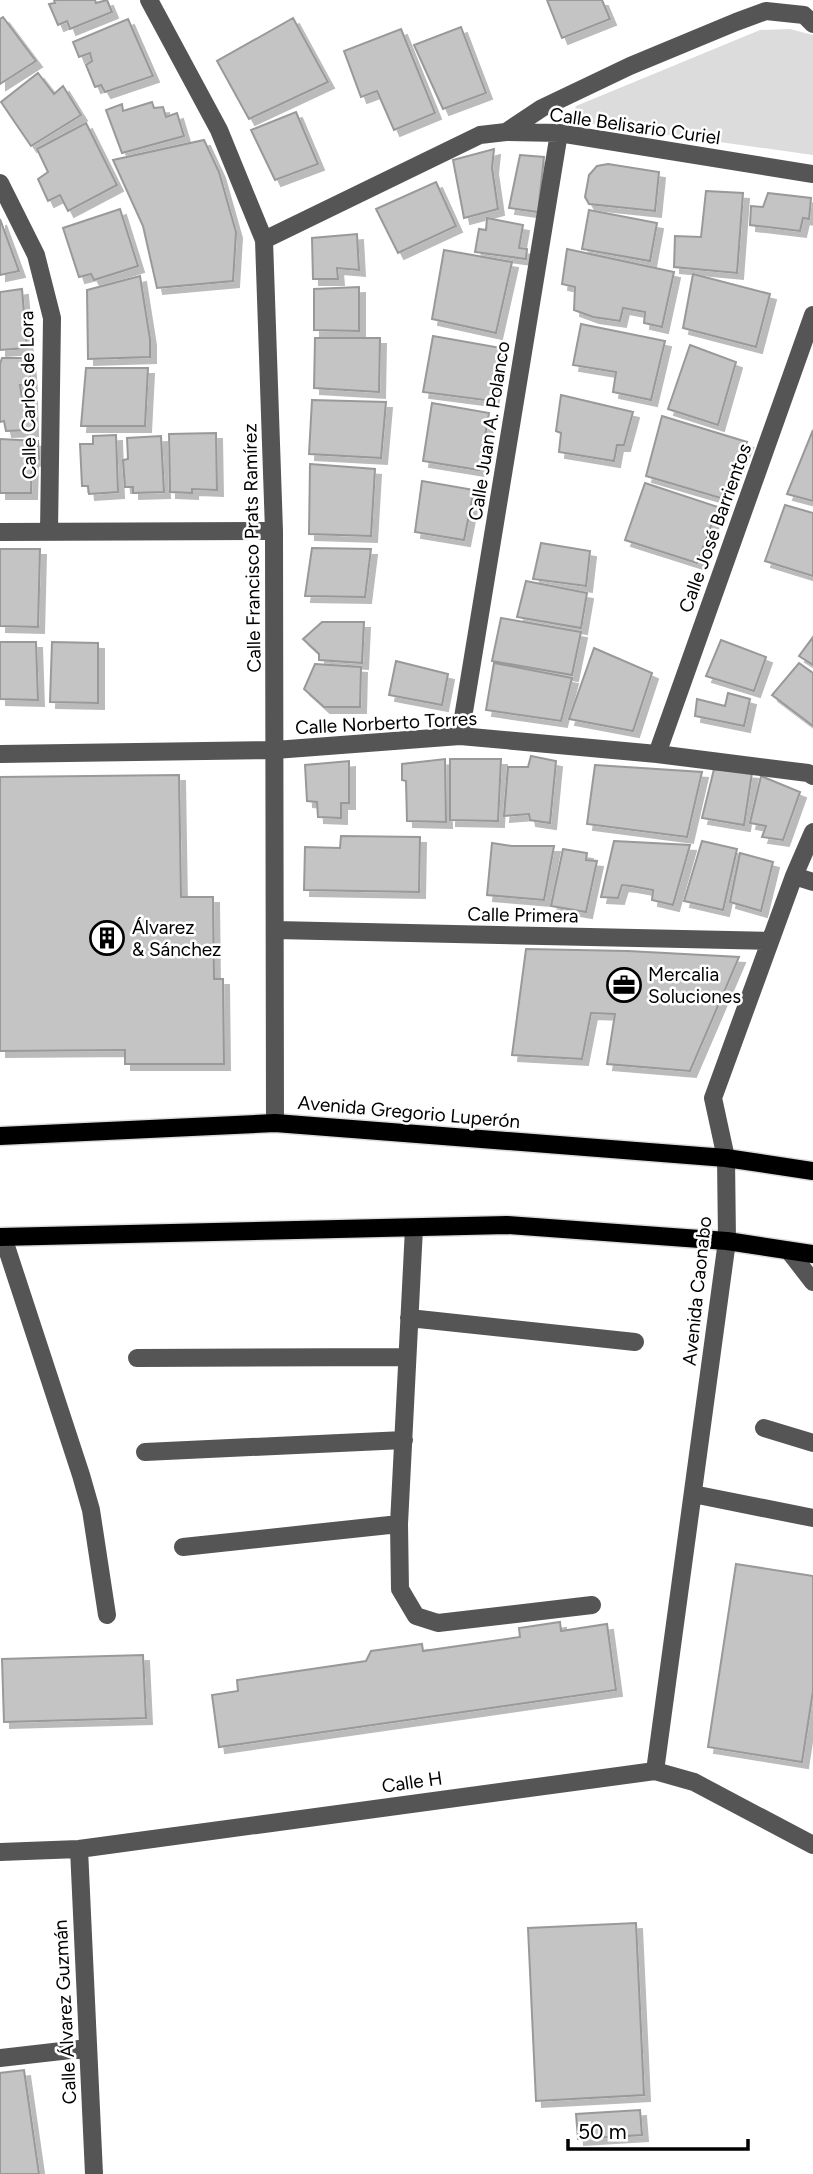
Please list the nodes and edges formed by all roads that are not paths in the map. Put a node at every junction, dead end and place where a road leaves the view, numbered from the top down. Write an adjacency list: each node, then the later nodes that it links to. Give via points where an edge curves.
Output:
1 (149, 0): 7 (street, Calle Francisco Prats Ramírez, via 219,130)
2 (813, 24): 3 (street, via 804,15 756,15 630,66 542,108)
3 (506, 132): 4 (street, Calle Belisario Curiel); 7 (street, Calle Belisario Curiel, via 480,135)
4 (559, 133): 5 (street, Calle Belisario Curiel); 12 (street, Calle Juan A. Polanco)
5 (813, 174)
6 (0, 183): 11 (street, Calle Carlos de Lora, via 37,255 52,318)
7 (264, 240): 9 (street, Calle Francisco Prats Ramírez)
8 (813, 315): 15 (street, Calle José Barrientos)
9 (274, 531): 11 (street); 13 (street, Calle Francisco Prats Ramírez)
10 (0, 532): 11 (street)
11 (49, 532)
12 (460, 736): 13 (street, Calle Norberto Torres); 15 (street, Calle Norberto Torres)
13 (275, 750): 14 (street, Calle Norberto Torres); 20 (street, Calle Francisco Prats Ramírez)
14 (0, 754)
15 (657, 754): 16 (street, Calle Norberto Torres)
16 (813, 776)
17 (813, 832): 18 (street, Avenida Caonabo)
18 (794, 876): 19 (street); 21 (street, Avenida Caonabo)
19 (813, 881)
20 (276, 930): 21 (street, Calle Primera); 22 (street, Calle Francisco Prats Ramírez)
21 (770, 942): 24 (street, Avenida Caonabo, via 713,1098)
22 (275, 1123): 23 (main road, Avenida Gregorio Luperón); 24 (main road, Avenida Gregorio Luperón)
23 (0, 1136)
24 (726, 1158): 25 (main road, Avenida Gregorio Luperón); 28 (street, Avenida Caonabo)
25 (813, 1171)
26 (414, 1228): 27 (main road); 28 (main road, via 507,1225); 32 (street)
27 (1, 1237): 45 (street, via 91,1510)
28 (727, 1241): 29 (main road); 40 (street, Avenida Caonabo)
29 (789, 1251): 30 (main road); 31 (street)
30 (813, 1254)
31 (813, 1283)
32 (409, 1318): 33 (street); 34 (street)
33 (635, 1342)
34 (407, 1357): 35 (street); 37 (street)
35 (137, 1358)
36 (764, 1428): 38 (street)
37 (404, 1440): 39 (street); 42 (street)
38 (813, 1443)
39 (145, 1452)
40 (692, 1494): 41 (street); 46 (street, Avenida Caonabo)
41 (813, 1518)
42 (399, 1524): 43 (street); 44 (street, via 400,1589 416,1616 438,1623)
43 (183, 1547)
44 (592, 1605)
45 (107, 1615)
46 (655, 1771): 47 (street, Calle H, via 694,1782); 48 (street, Calle H)
47 (813, 1845)
48 (79, 1849): 49 (street, Calle H); 50 (street, Calle Álvarez Guzmán)
49 (0, 1852)
50 (88, 2048): 51 (street); 52 (street, Calle Álvarez Guzmán)
51 (0, 2058)
52 (94, 2174)

